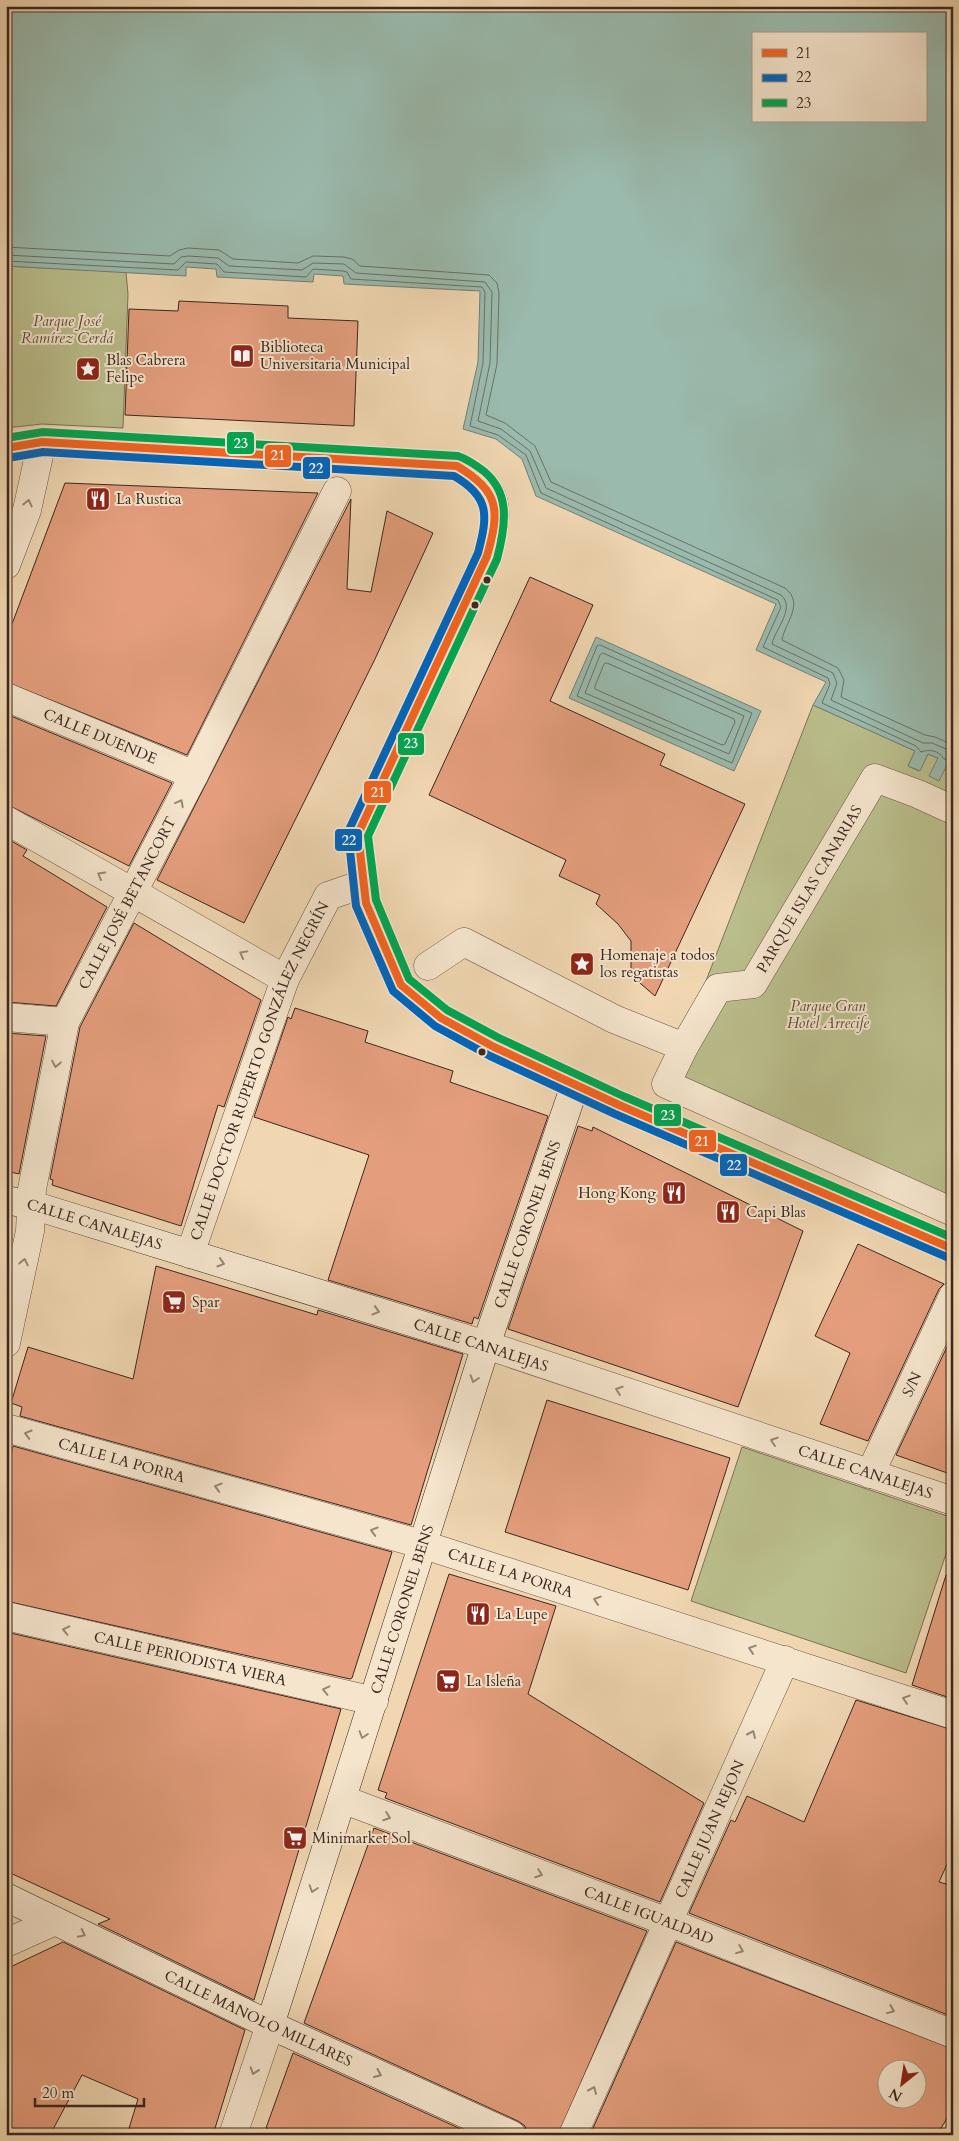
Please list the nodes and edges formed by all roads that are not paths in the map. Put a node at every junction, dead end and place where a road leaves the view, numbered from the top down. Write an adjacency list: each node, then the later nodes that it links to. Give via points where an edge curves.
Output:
1 (42, 442): 2 (street); 4 (street, one-way to 1, via 27,510); 9 (street, via 457,466 482,482 494,505 495,530 487,556 358,834)
2 (6, 448)
3 (337, 491): 6 (street, CALLE JOSÉ BETANCORT)
4 (6, 566)
5 (6, 697): 6 (street, CALLE DUENDE)
6 (194, 775): 10 (street, CALLE JOSÉ BETANCORT, one-way to 6)
7 (953, 810): 15 (street, PARQUE ISLAS CANARIAS, via 875,778 753,984 718,988)
8 (6, 820): 10 (street, one-way to 8)
9 (363, 884): 12 (street, CALLE DOCTOR RUPERTO GONZÁLEZ NEGRÍN, via 328,896); 16 (street, via 366,903 401,985 441,1018)
10 (132, 892): 12 (street, one-way to 10); 14 (street, CALLE JOSÉ BETANCORT)
11 (428, 966): 15 (street, via 464,942 614,1020)
12 (285, 979): 20 (street, CALLE DOCTOR RUPERTO GONZÁLEZ NEGRÍN)
13 (6, 1017): 14 (street)
14 (65, 1022): 17 (street, CALLE JOSÉ BETANCORT, one-way to 17, via 32,1188)
15 (684, 1047): 18 (street, PARQUE ISLAS CANARIAS, via 666,1084)
16 (575, 1085): 19 (street); 23 (street, CALLE CORONEL BENS)
17 (19, 1203): 20 (street, CALLE CANALEJAS); 22 (street, CALLE JOSÉ BETANCORT, one-way to 17, via 30,1231)
18 (953, 1212)
19 (953, 1249)
20 (190, 1254): 23 (street, CALLE CANALEJAS, one-way to 23)
21 (953, 1296): 25 (street, S/N)
22 (6, 1344)
23 (486, 1345): 25 (street, CALLE CANALEJAS, one-way to 23); 27 (street, CALLE CORONEL BENS, one-way to 27)
24 (6, 1428): 27 (street, CALLE LA PORRA, one-way to 24)
25 (870, 1474): 26 (street, CALLE CANALEJAS)
26 (953, 1502)
27 (421, 1544): 29 (street, CALLE LA PORRA, one-way to 27); 30 (street, CALLE CORONEL BENS)
28 (6, 1616): 30 (street, CALLE PERIODISTA VIERA, one-way to 28)
29 (785, 1660): 31 (street, CALLE LA PORRA, one-way to 29); 35 (street, CALLE JUAN REJON, one-way to 29)
30 (374, 1701): 32 (street, CALLE CORONEL BENS, one-way to 32)
31 (953, 1715)
32 (342, 1799): 35 (street, CALLE IGUALDAD, one-way to 35); 37 (street, CALLE CORONEL BENS, one-way to 37)
33 (6, 1897): 34 (street, CALLE MANOLO MILLARES)
34 (55, 1921): 36 (street); 37 (street, CALLE MANOLO MILLARES, one-way to 37)
35 (668, 1922): 38 (street, CALLE IGUALDAD, one-way to 38); 41 (street, CALLE JUAN REJON, one-way to 35)
36 (6, 1944)
37 (270, 2025): 39 (street, CALLE CORONEL BENS, one-way to 39); 40 (street, CALLE MANOLO MILLARES, one-way to 40)
38 (953, 2034)
39 (233, 2135)
40 (512, 2135)
41 (573, 2135)

